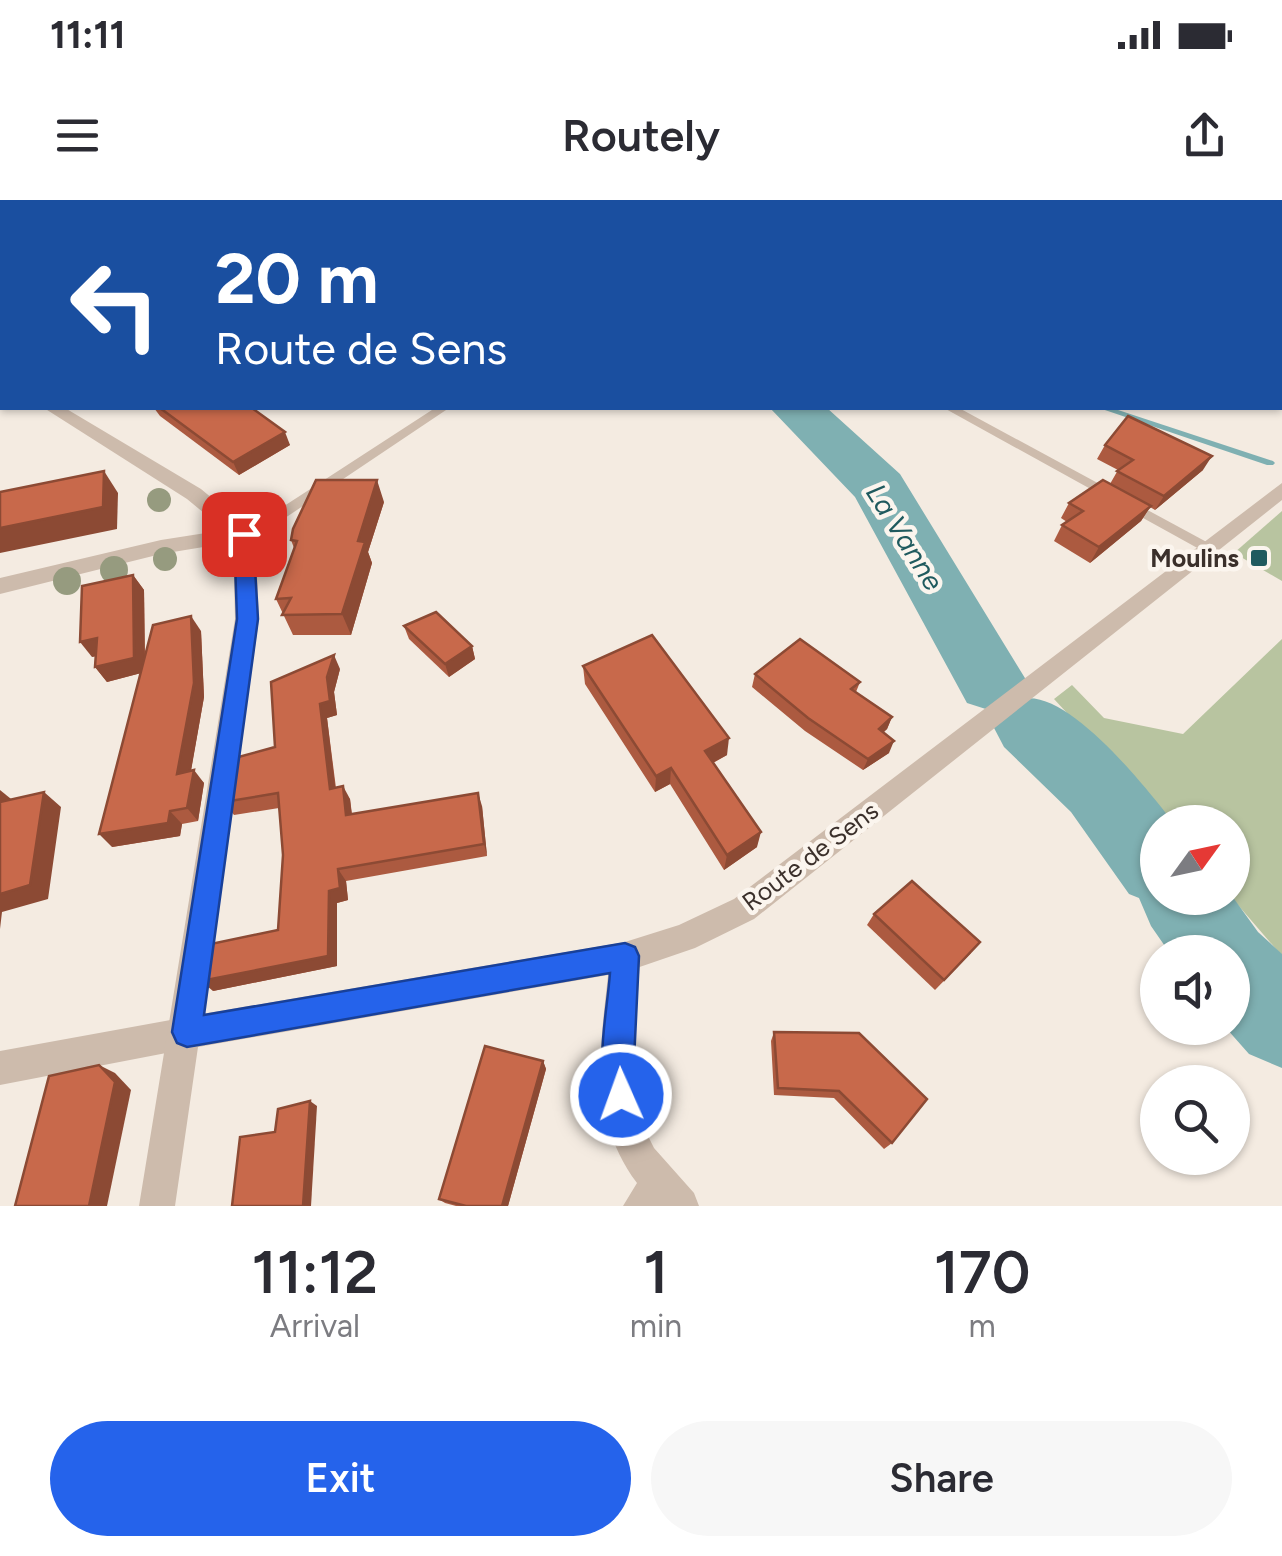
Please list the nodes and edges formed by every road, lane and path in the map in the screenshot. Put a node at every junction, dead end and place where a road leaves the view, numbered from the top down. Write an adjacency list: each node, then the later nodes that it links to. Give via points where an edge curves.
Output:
1 (55, 410): 5 (street, via 194,494)
2 (440, 410): 5 (lane)
3 (954, 410): 6 (lane)
4 (1282, 490): 6 (street, Route de Sens)
5 (244, 534): 7 (street); 9 (street, via 247,619)
6 (1206, 546): 8 (street, Route de Sens, via 744,909)
7 (0, 586)
8 (625, 956): 9 (street, Route de Sens); 11 (street, via 619,1061 624,1129)
9 (187, 1032): 10 (street, Route de Sens); 12 (street)
10 (0, 1068)
11 (660, 1198)
12 (158, 1206)

